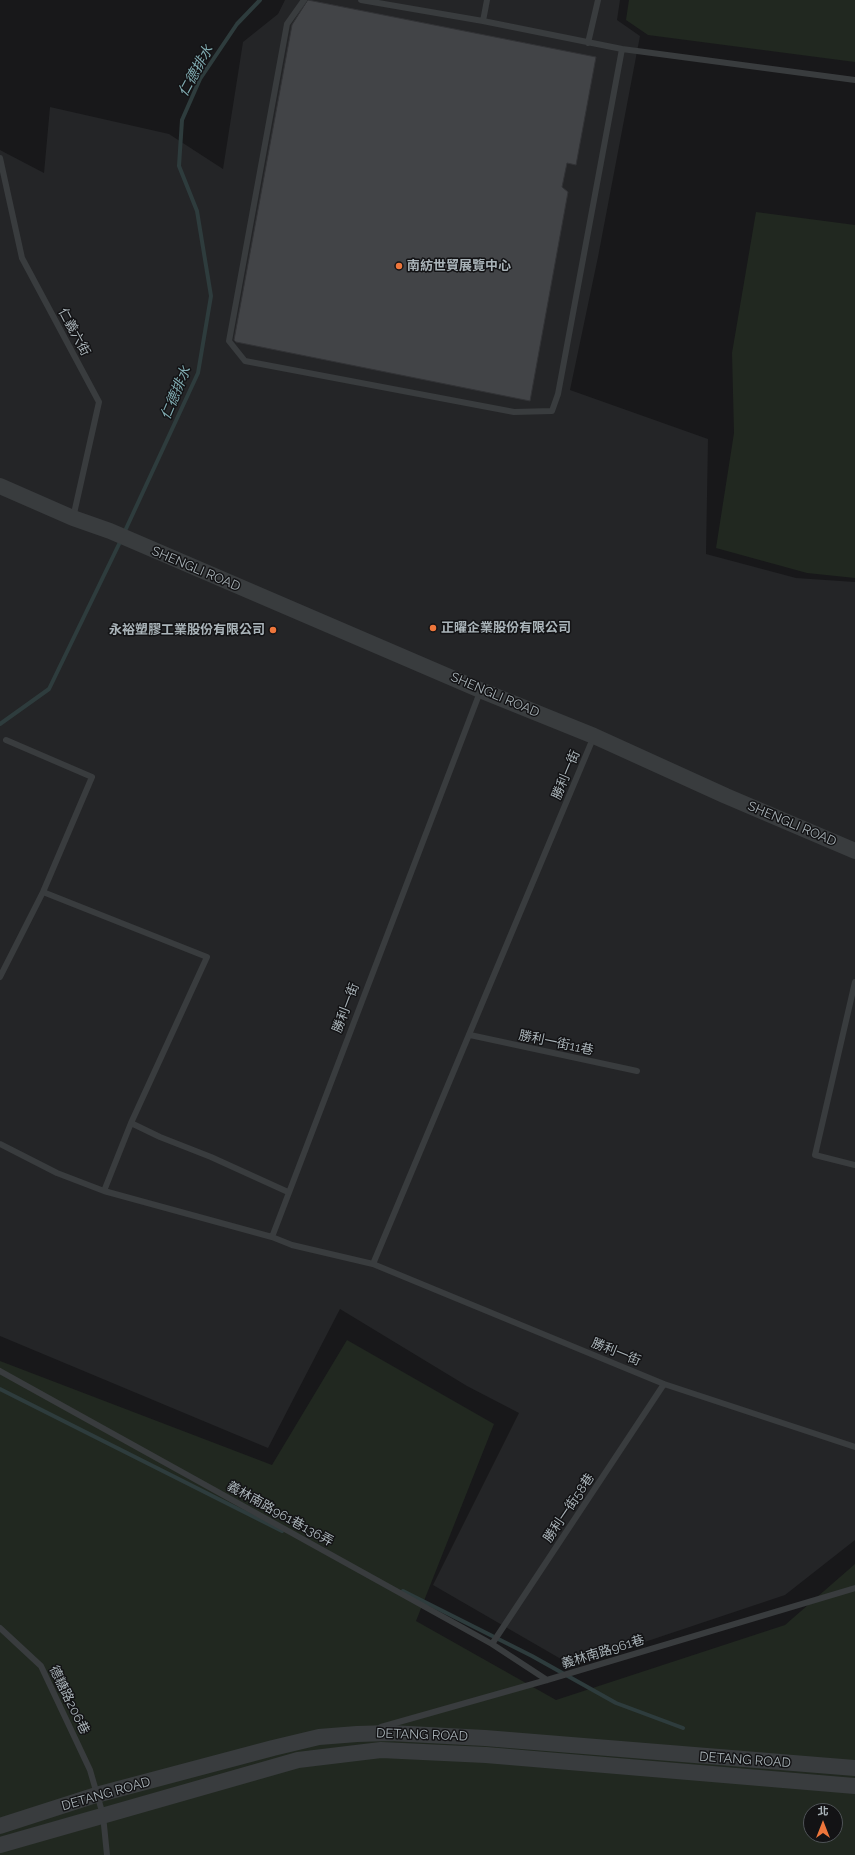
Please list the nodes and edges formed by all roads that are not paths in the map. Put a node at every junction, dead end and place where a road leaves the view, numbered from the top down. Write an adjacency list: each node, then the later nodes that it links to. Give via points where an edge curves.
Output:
1 (304, 0): 7 (lane, via 287,24 229,341 245,361 514,412 552,411 558,394)
2 (361, 0): 5 (lane)
3 (487, 0): 5 (lane)
4 (598, 0): 6 (lane)
5 (483, 21): 6 (lane)
6 (588, 43): 7 (lane)
7 (622, 49): 8 (lane)
8 (855, 80)
9 (0, 158): 11 (lane, 仁義六街, via 22,258 99,402)
10 (0, 486): 11 (street)
11 (73, 518): 12 (street, SHENGLI ROAD, via 110,531)
12 (480, 690): 13 (street, SHENGLI ROAD); 25 (lane, 勝利一街)
13 (594, 736): 15 (street, SHENGLI ROAD); 19 (lane, 勝利一街)
14 (6, 740): 16 (lane, via 92,777)
15 (855, 851)
16 (43, 892): 17 (lane); 21 (lane, via 207,957)
17 (0, 977)
18 (855, 982): 23 (lane, via 814,1155)
19 (470, 1035): 20 (lane, 勝利一街11巷); 27 (lane, 勝利一街)
20 (637, 1071)
21 (131, 1123): 24 (lane); 25 (lane)
22 (0, 1144): 24 (lane, via 57,1173)
23 (855, 1165)
24 (104, 1191): 26 (lane)
25 (288, 1192): 26 (lane, 勝利一街)
26 (272, 1237): 27 (lane, 勝利一街, via 292,1245)
27 (373, 1264): 29 (lane, 勝利一街)
28 (0, 1371): 33 (lane, 義林南路961巷136弄)
29 (664, 1384): 30 (lane, 勝利一街); 33 (lane, 勝利一街58巷)
30 (855, 1447)
31 (855, 1588): 34 (lane, 義林南路961巷)
32 (0, 1628): 40 (lane, 德糖路206巷, via 40,1666 90,1770)
33 (492, 1644): 34 (lane, 義林南路961巷136弄)
34 (547, 1680): 35 (lane, 義林南路961巷)
35 (357, 1734): 37 (street, DETANG ROAD, via 390,1733 485,1738); 40 (street, DETANG ROAD, via 319,1737)
36 (855, 1761): 37 (street)
37 (830, 1766): 38 (street, DETANG ROAD)
38 (855, 1768)
39 (855, 1786): 41 (street, DETANG ROAD, via 486,1755 381,1750 298,1760)
40 (96, 1795): 41 (lane, 德糖路206巷); 42 (street, DETANG ROAD)
41 (102, 1815): 43 (street, DETANG ROAD); 44 (lane, 德糖路206巷)
42 (0, 1826)
43 (0, 1845)
44 (107, 1855)

